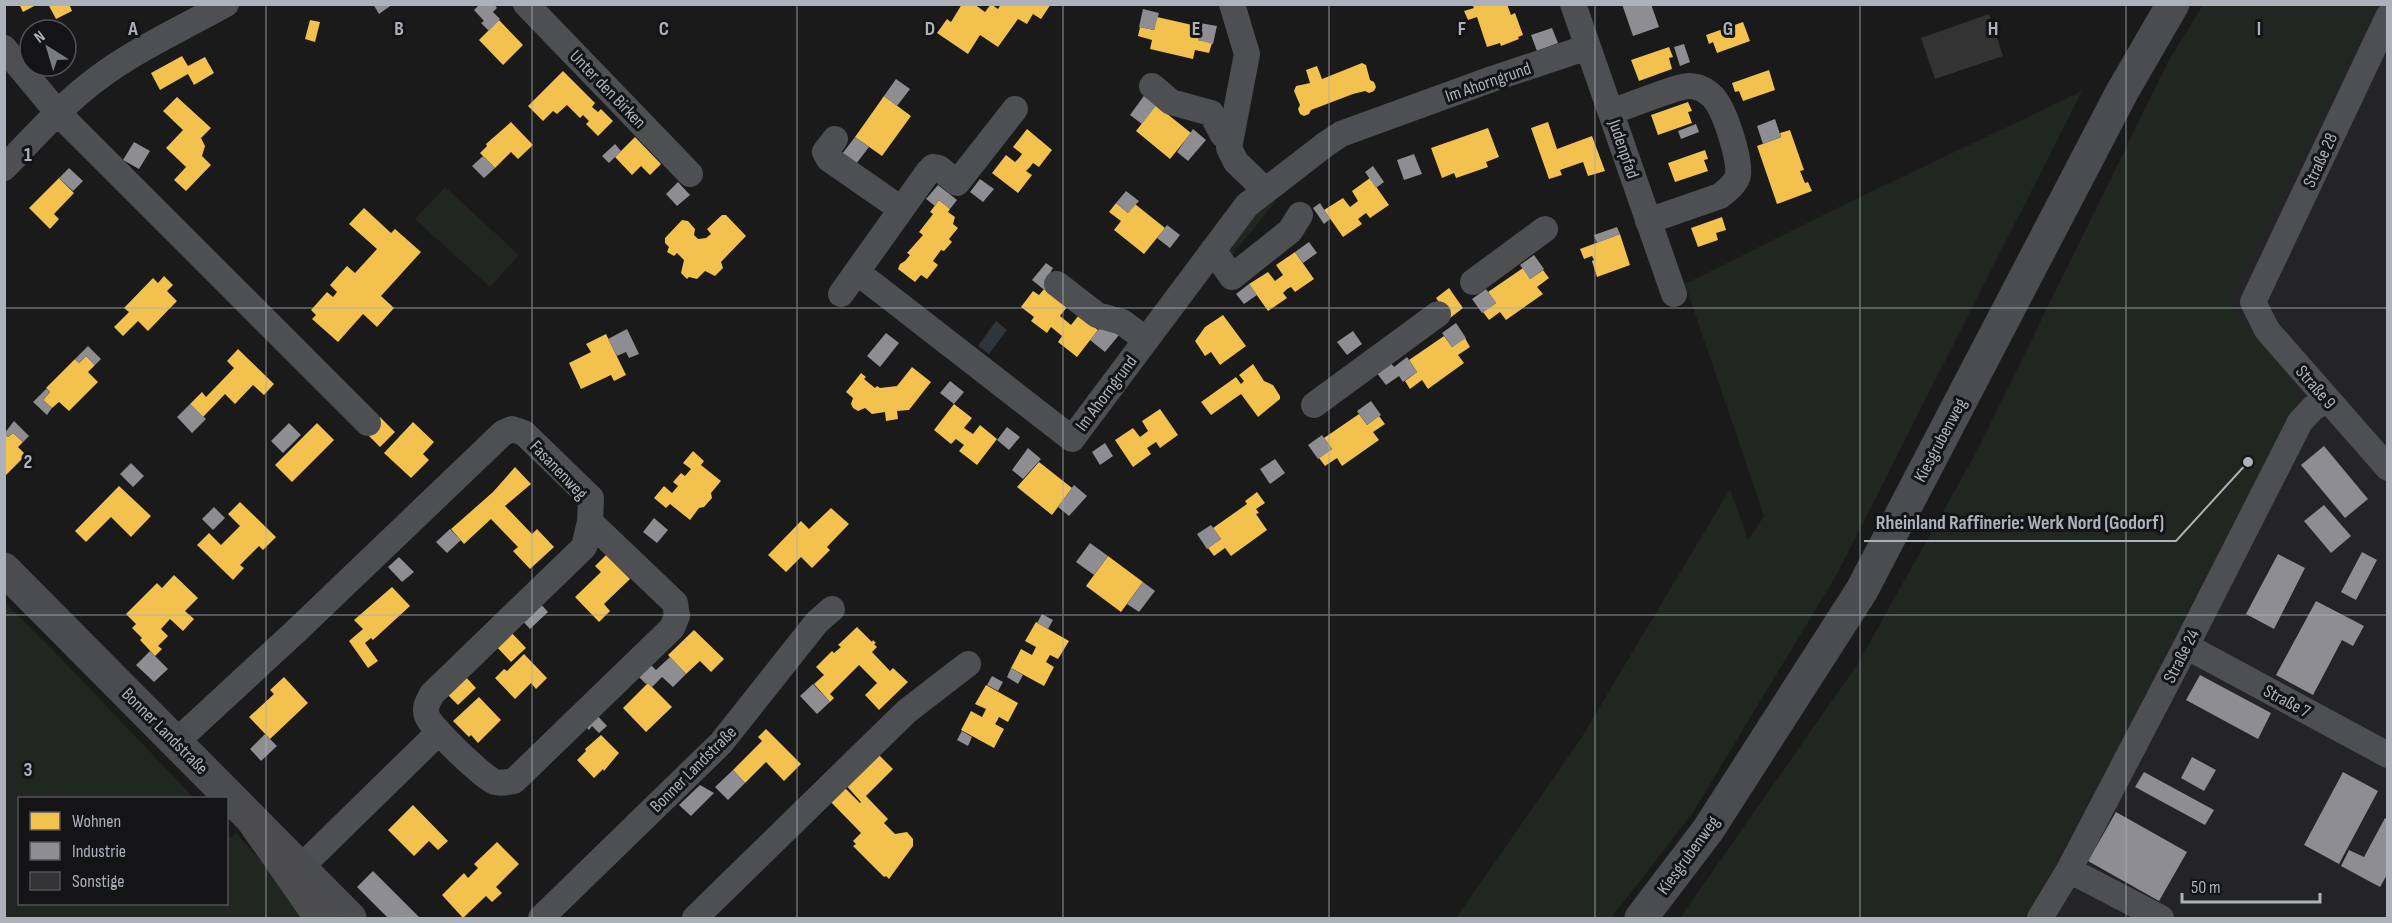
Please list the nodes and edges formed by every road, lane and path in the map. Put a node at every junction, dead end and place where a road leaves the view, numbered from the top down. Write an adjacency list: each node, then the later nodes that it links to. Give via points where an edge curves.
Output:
1 (226, 4): 12 (street, via 141,50 98,78)
2 (526, 4): 16 (street, Unter den Birken)
3 (1232, 4): 13 (street, via 1247,54)
4 (1574, 4): 7 (street, Judenpfad)
5 (2173, 4): 50 (main road, Kiesgrubenweg, via 2122,92 1862,590 1708,830)
6 (2388, 17): 28 (street, Straße 28)
7 (1588, 47): 11 (street, Judenpfad); 17 (street, Im Ahorngrund, via 1341,134)
8 (4, 48): 12 (street)
9 (1152, 86): 13 (street, via 1171,102 1211,113 1223,135)
10 (1015, 109): 18 (street, via 957,183 933,167)
11 (1611, 112): 20 (street, Judenpfad); 20 (street, via 1688,86 1704,89 1715,99 1726,121 1738,177 1730,188 1720,196)
12 (57, 113): 15 (street); 33 (street)
13 (1231, 138): 17 (street, via 1232,156)
14 (835, 139): 18 (street, via 825,152 829,159)
15 (4, 168)
16 (690, 174)
17 (1265, 190): 22 (street, Im Ahorngrund, via 1247,205)
18 (902, 209): 23 (street)
19 (1300, 215): 22 (street, via 1290,231 1232,277)
20 (1648, 221): 27 (street, Judenpfad)
21 (1545, 229): 24 (street)
22 (1213, 250): 30 (street, Im Ahorngrund)
23 (856, 272): 26 (street); 30 (street, Im Ahorngrund, via 1072,439)
24 (1473, 282)
25 (1057, 284): 30 (street, via 1097,315 1122,322)
26 (841, 294)
27 (1674, 294)
28 (2253, 302): 31 (street, Straße 9, via 2267,330)
29 (1438, 315): 32 (street)
30 (1146, 340)
31 (2327, 400): 34 (street, Straße 9); 38 (street, Straße 24, via 2300,422)
32 (1314, 405)
33 (368, 423)
34 (2388, 468)
35 (590, 522): 40 (street, via 584,546 432,694 425,706); 40 (street, Fasanenweg, via 675,603 677,616 672,628 514,781 498,783 485,776); 41 (street, Fasanenweg, via 591,498 524,433 512,429 503,433)
36 (4, 570): 41 (main road, Bonner Landstraße)
37 (832, 609): 48 (street, Bonner Landstraße, via 817,622 721,743)
38 (2186, 646): 42 (street, Straße 7); 45 (street, Straße 24)
39 (968, 664): 49 (street, via 907,711)
40 (438, 733): 44 (street)
41 (177, 741): 43 (main road, Bonner Landstraße)
42 (2388, 755)
43 (254, 822): 44 (main road, Bonner Landstraße); 46 (highway)
44 (300, 868): 47 (main road, Bonner Landstraße)
45 (2069, 870): 51 (street, Straße 24); 52 (street)
46 (321, 918)
47 (350, 918)
48 (541, 918)
49 (695, 918)
50 (1641, 918)
51 (2040, 918)
52 (2161, 918)

